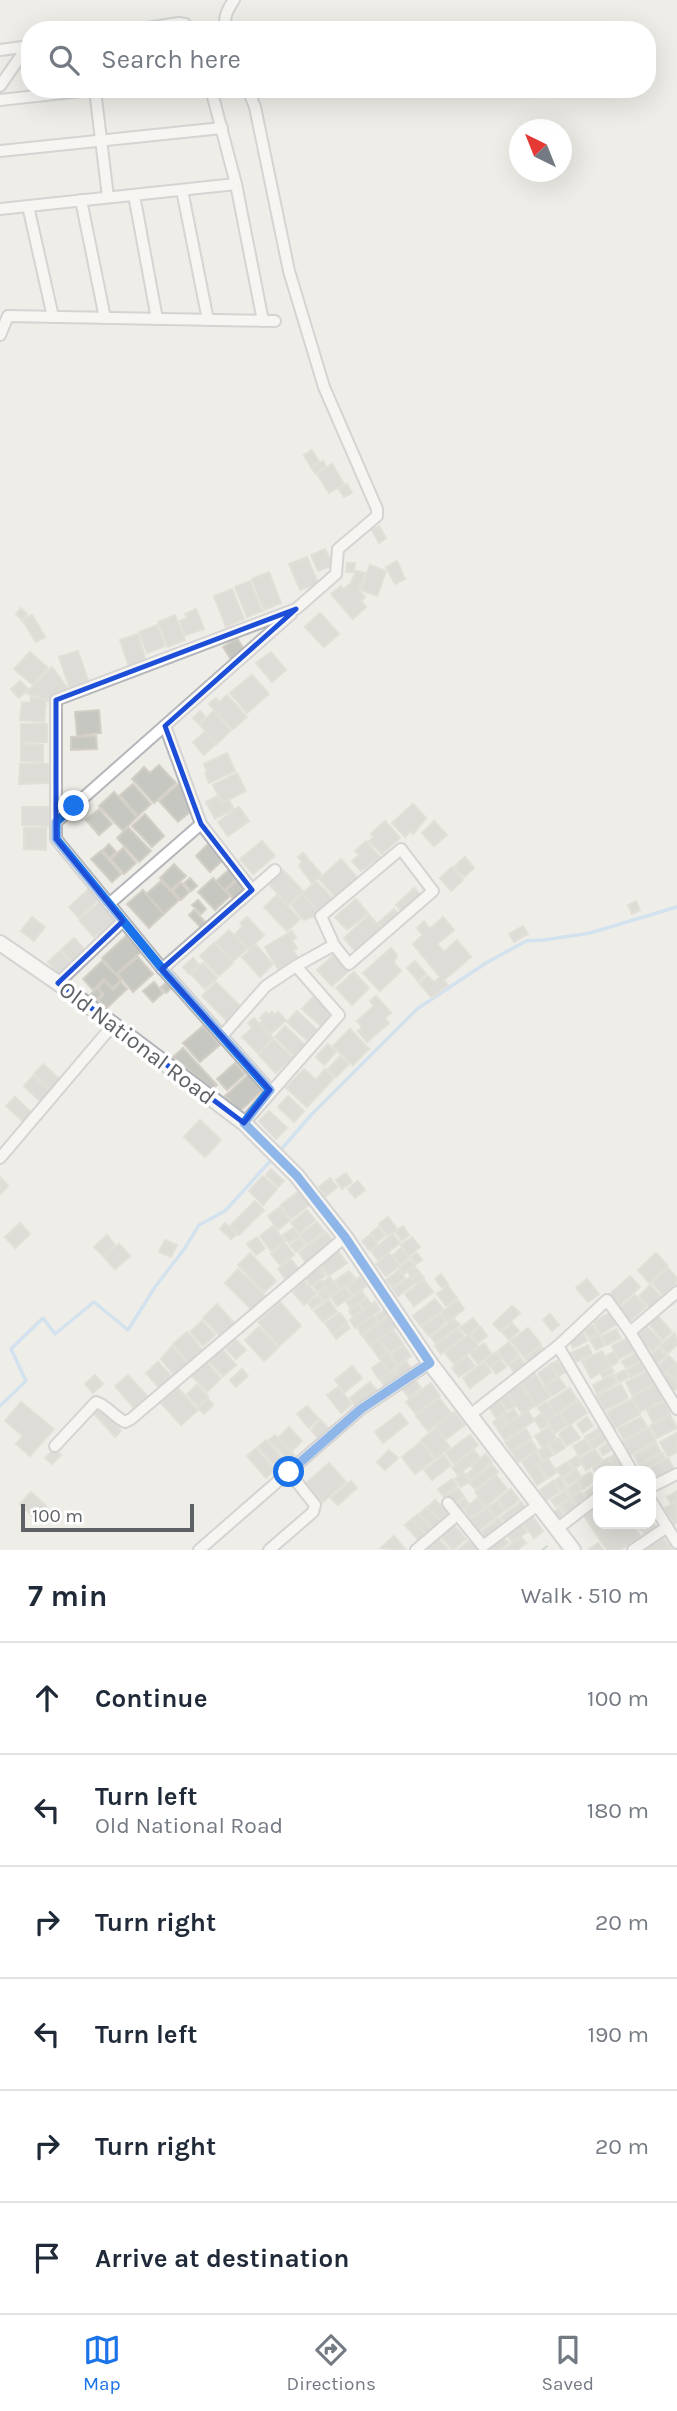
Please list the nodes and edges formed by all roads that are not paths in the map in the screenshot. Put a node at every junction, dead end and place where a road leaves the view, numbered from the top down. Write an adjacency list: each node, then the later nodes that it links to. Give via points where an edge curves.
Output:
1 (234, 0): 2 (street)
2 (224, 21)
3 (21, 47): 4 (street)
4 (0, 50)
5 (21, 56): 6 (street)
6 (0, 86)
7 (21, 98): 11 (street)
8 (98, 98): 13 (street)
9 (214, 98): 12 (street)
10 (252, 98): 30 (street, via 289,271 324,387 377,509 373,521 338,549 336,574)
11 (0, 100)
12 (222, 128): 13 (street); 15 (street)
13 (101, 141): 14 (street); 18 (street)
14 (0, 151)
15 (236, 184): 16 (street); 27 (street)
16 (182, 190): 17 (street); 26 (street)
17 (134, 195): 18 (street); 25 (street)
18 (108, 197): 19 (street)
19 (81, 200): 20 (street); 24 (street)
20 (28, 206): 21 (street); 23 (street)
21 (0, 209)
22 (0, 314): 29 (street)
23 (52, 317): 24 (street); 29 (street, via 8,316)
24 (105, 318): 25 (street)
25 (158, 319): 26 (street)
26 (208, 320): 27 (street)
27 (263, 321): 28 (street)
28 (275, 321)
29 (1, 331)
30 (296, 610): 31 (street); 32 (street, via 56,700)
31 (165, 726): 32 (street); 33 (street)
32 (56, 822): 36 (street, via 56,839)
33 (201, 824): 35 (street); 36 (street)
34 (275, 870): 35 (street)
35 (252, 890): 41 (street)
36 (109, 904): 37 (street)
37 (123, 921): 41 (street); 42 (street)
38 (0, 943): 42 (main road, Old National Road)
39 (334, 945): 39 (street, via 321,916 401,849 433,891 349,964); 40 (street)
40 (296, 966): 44 (street, via 266,986); 45 (street, via 339,1015)
41 (162, 969): 44 (street)
42 (58, 983): 43 (main road, Old National Road)
43 (113, 1025): 46 (main road, Old National Road); 47 (street)
44 (222, 1035): 45 (street)
45 (270, 1090): 46 (street)
46 (244, 1123): 48 (main road, Old National Road, via 297,1176)
47 (0, 1158)
48 (345, 1237): 52 (main road, Old National Road); 55 (street, via 131,1419 118,1419 96,1402)
49 (677, 1292): 50 (street)
50 (630, 1332): 51 (street, via 607,1300); 53 (street)
51 (558, 1346): 54 (street); 56 (street)
52 (430, 1363): 54 (main road, Old National Road); 57 (street, via 361,1409)
53 (676, 1405)
54 (470, 1415): 62 (main road, Old National Road)
55 (55, 1446)
56 (629, 1466)
57 (289, 1472): 68 (street); 69 (street, via 315,1505 313,1512)
58 (677, 1474): 59 (street)
59 (656, 1484)
60 (593, 1501): 66 (street)
61 (448, 1503): 64 (street)
62 (539, 1504): 64 (street, via 483,1546); 66 (main road, Old National Road)
63 (656, 1509): 65 (street)
64 (457, 1515): 70 (street)
65 (667, 1527): 67 (street); 72 (street)
66 (557, 1529): 71 (main road, Old National Road)
67 (677, 1543)
68 (199, 1550)
69 (269, 1550)
70 (416, 1550)
71 (573, 1550)
72 (633, 1550)

